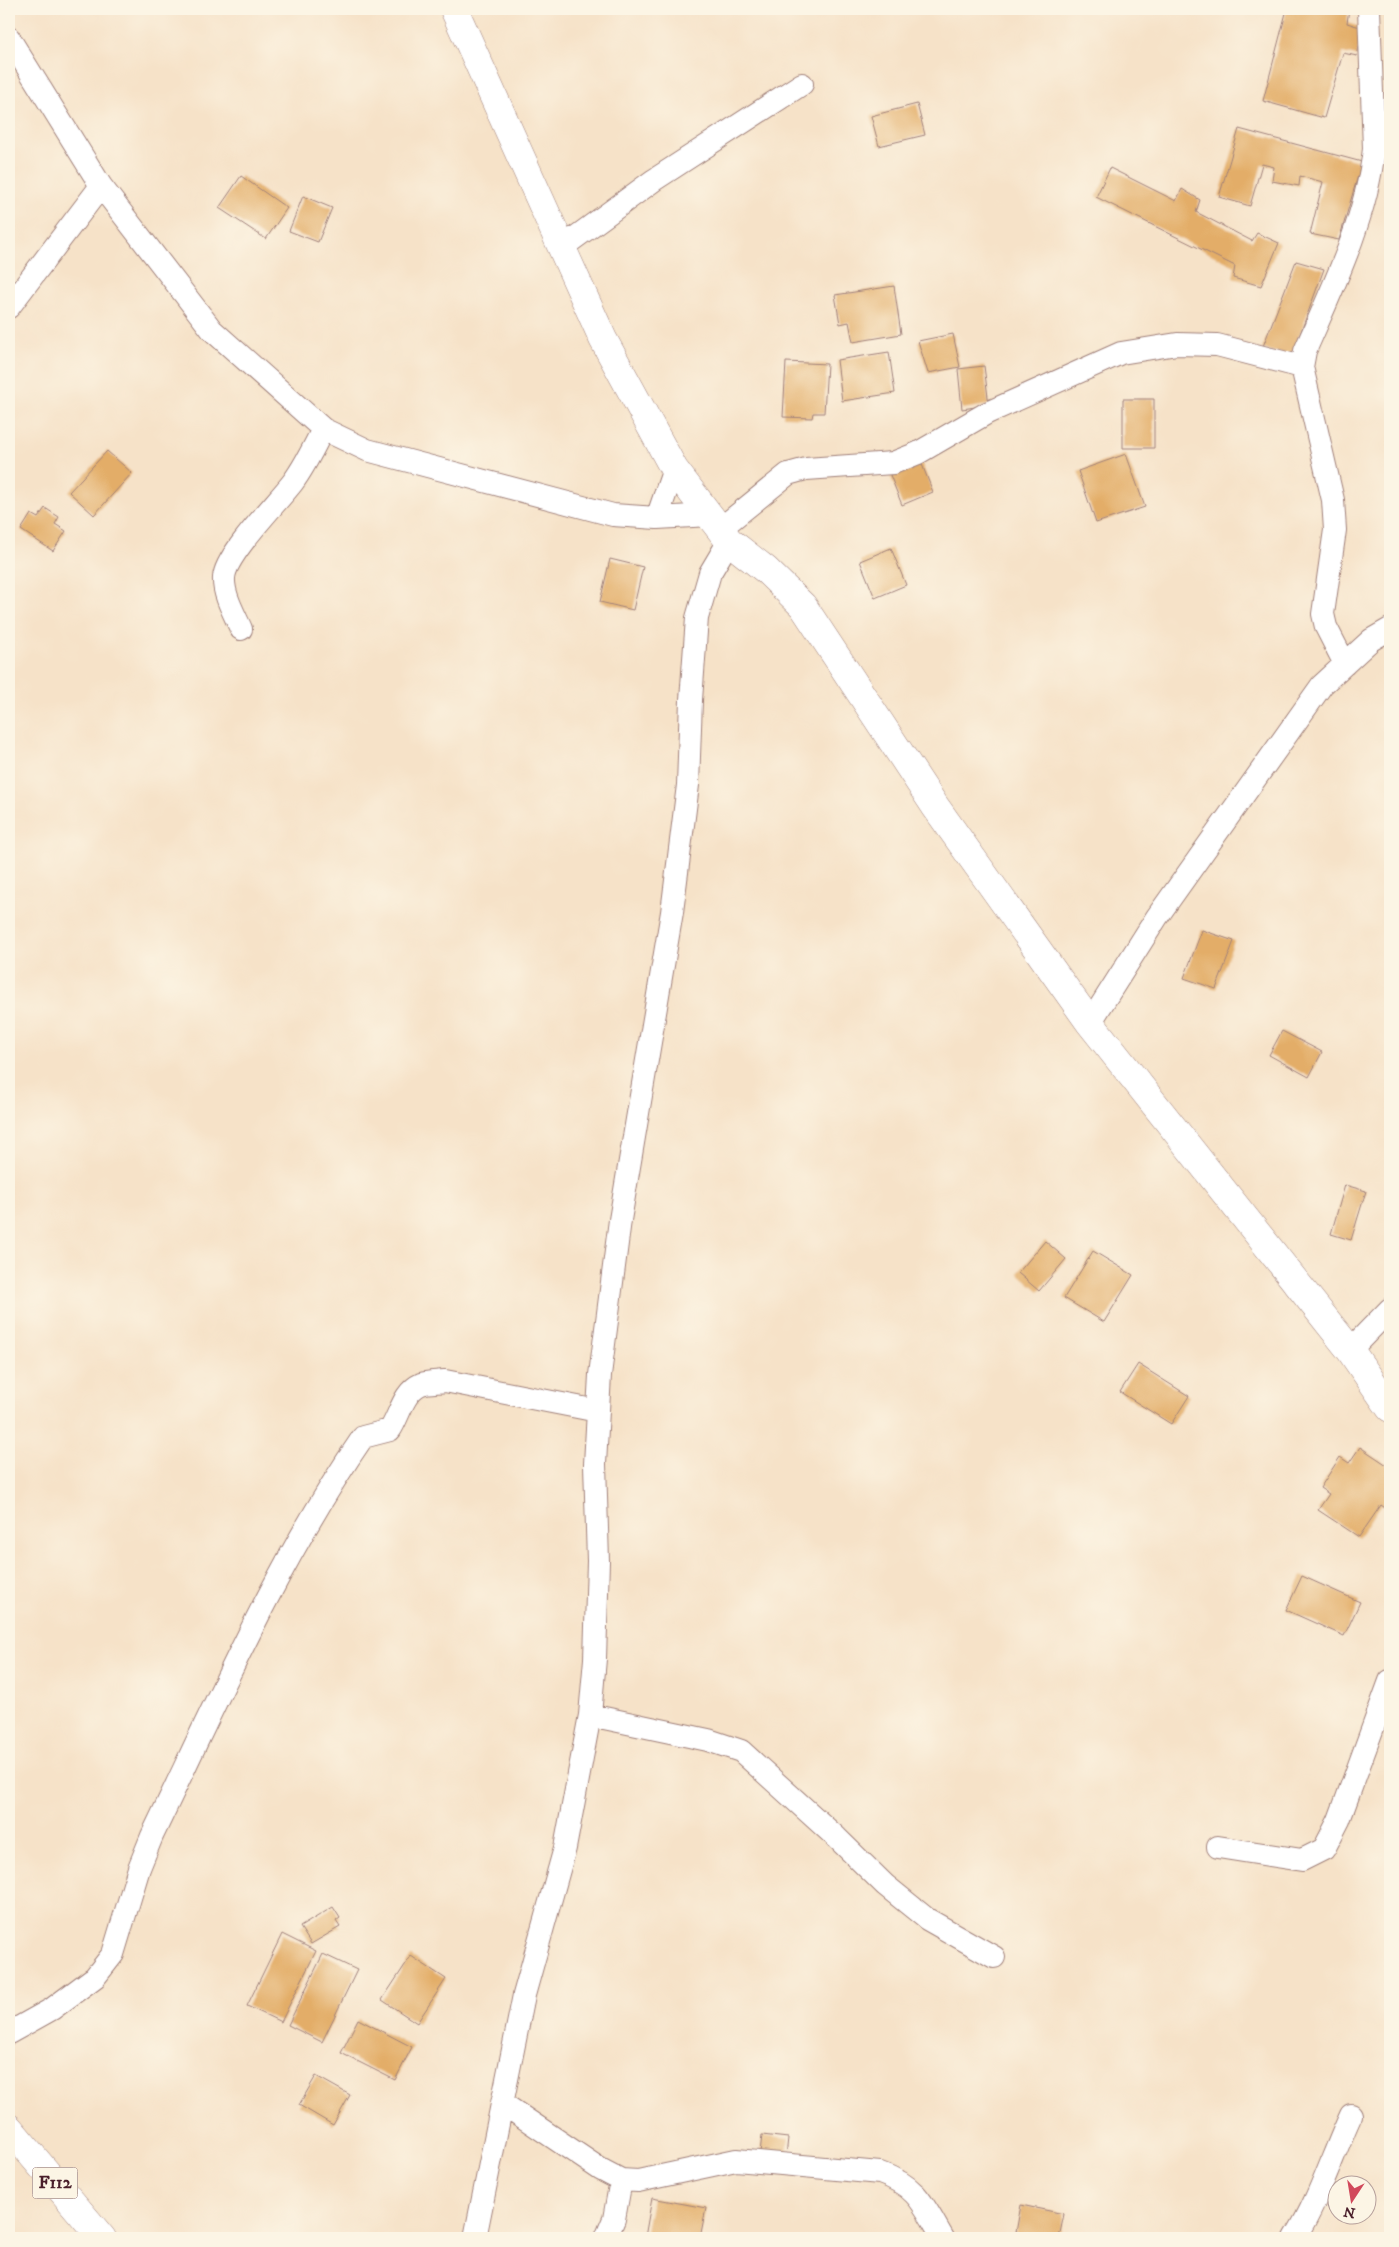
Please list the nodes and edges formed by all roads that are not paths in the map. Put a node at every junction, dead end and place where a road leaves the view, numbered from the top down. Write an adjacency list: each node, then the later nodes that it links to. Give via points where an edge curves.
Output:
1 (454, 9): 6 (street)
2 (1369, 9): 8 (street, via 1372,166 1348,252 1305,352)
3 (9, 38): 5 (street)
4 (802, 84): 6 (street, via 654,180)
5 (101, 186): 7 (street); 9 (street, via 212,330)
6 (561, 248): 10 (street, via 602,339)
7 (9, 307)
8 (1302, 367): 12 (street, via 1217,345 1177,344 1121,353 987,413 918,453 894,463 806,469 788,474); 15 (street, via 1333,500 1335,530 1323,614)
9 (323, 429): 11 (street, via 367,450 613,515); 13 (street, via 293,482 228,564 224,578)
10 (674, 468): 11 (street); 12 (street)
11 (657, 518): 12 (street)
12 (720, 528): 16 (street, via 803,606 935,806); 20 (street, via 698,618 688,785 672,912 620,1220)
13 (241, 629)
14 (1390, 629): 15 (street)
15 (1345, 664): 16 (street, via 1322,685 1162,909)
16 (1090, 1023): 18 (street)
17 (1390, 1309): 18 (street)
18 (1350, 1350): 19 (street)
19 (1390, 1408)
20 (598, 1411): 22 (street, via 595,1464 598,1561); 25 (street, via 445,1381 421,1384 406,1396 390,1430 363,1437 305,1527 259,1610 152,1836 113,1954 95,1977 52,2009)
21 (1390, 1681): 23 (street, via 1339,1820 1324,1849 1302,1860)
22 (590, 1715): 24 (street, via 708,1740 741,1751 885,1885 928,1919); 26 (street, via 564,1848 524,1995)
23 (1218, 1847)
24 (994, 1957)
25 (9, 2033)
26 (502, 2103): 29 (street); 31 (street)
27 (1351, 2115): 34 (street, via 1311,2213)
28 (9, 2128): 30 (street, F112)
29 (621, 2180): 32 (street, via 614,2220); 33 (street, via 638,2181 736,2160 880,2173 899,2180 920,2197)
30 (102, 2238)
31 (475, 2238)
32 (606, 2238)
33 (943, 2238)
34 (1296, 2238)

